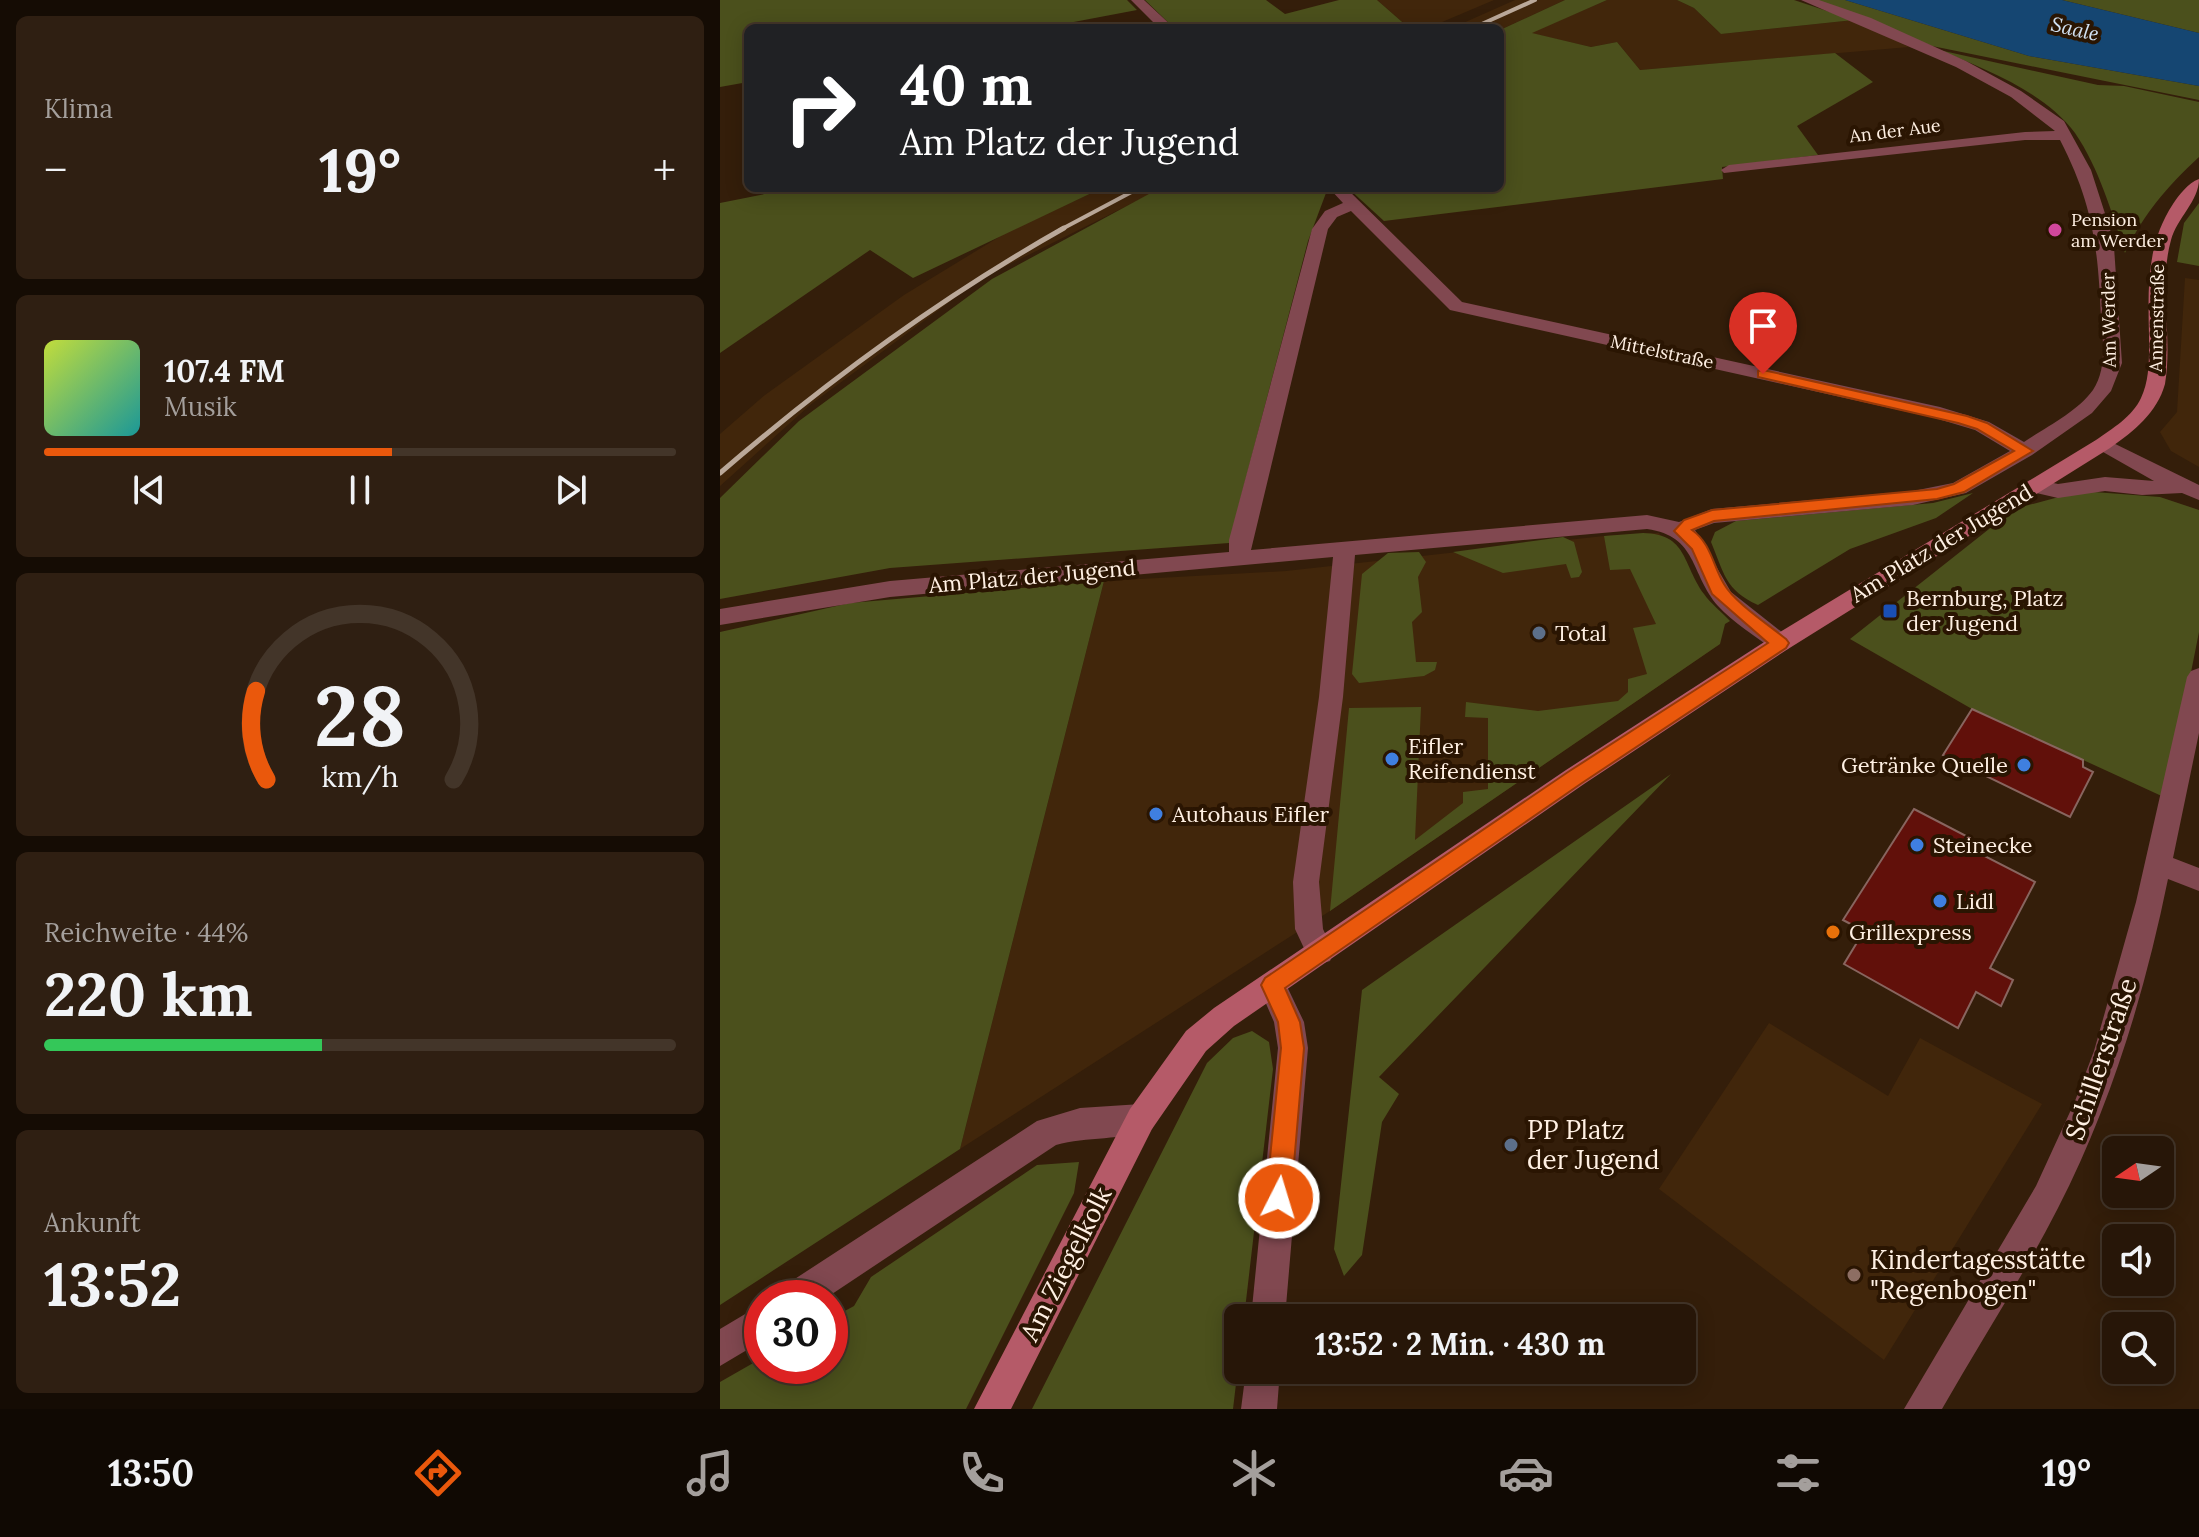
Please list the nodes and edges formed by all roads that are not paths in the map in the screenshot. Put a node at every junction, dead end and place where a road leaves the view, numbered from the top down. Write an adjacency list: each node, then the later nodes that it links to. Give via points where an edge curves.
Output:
1 (1137, 0): 3 (street)
2 (1807, 0): 4 (street, Am Werder, via 1972,69 2039,109)
3 (1163, 24)
4 (2065, 135): 5 (street, An der Aue); 10 (street, Am Werder, via 2094,199 2106,247 2113,363 2102,391 2085,409)
5 (1729, 170)
6 (2199, 184): 9 (main road, Annenstraße, via 2171,214 2158,249 2152,392 2130,423)
7 (1341, 192): 8 (street, Mittelstraße)
8 (1354, 204): 10 (street, Mittelstraße, via 1456,306 1940,413 1982,426); 16 (street, via 1331,214 1320,229)
9 (2103, 444): 11 (main road, Am Platz der Jugend); 13 (street)
10 (2025, 451): 12 (street, Am Werder)
11 (2035, 486): 13 (street, via 2058,491 2105,484); 18 (main road, Am Platz der Jugend)
12 (1959, 488): 14 (street, Am Platz der Jugend, via 1913,498 1712,516)
13 (2190, 490)
14 (1682, 531): 15 (street, Am Platz der Jugend, via 1647,522); 18 (street, via 1694,539 1718,590)
15 (1345, 548): 16 (street, Am Platz der Jugend); 22 (street, via 1306,882 1309,929)
16 (1240, 556): 17 (street, Am Platz der Jugend, via 890,589)
17 (720, 617)
18 (1780, 643): 22 (main road, Am Platz der Jugend)
19 (2199, 677): 20 (street, Schillerstraße)
20 (2160, 864): 21 (street); 32 (street, Schillerstraße, via 2109,1051 2076,1139)
21 (2199, 880)
22 (1320, 952): 23 (main road, Am Platz der Jugend)
23 (1272, 985): 24 (main road, Am Platz der Jugend, via 1196,1041); 26 (street, via 1289,1022 1293,1048)
24 (1141, 1119): 25 (street, via 1080,1123 1048,1132); 30 (main road, Am Ziegelkolk)
25 (823, 1280)
26 (1269, 1304)
27 (744, 1333): 28 (street)
28 (720, 1349)
29 (1262, 1384): 31 (street)
30 (992, 1409)
31 (1259, 1409)
32 (1922, 1409)

